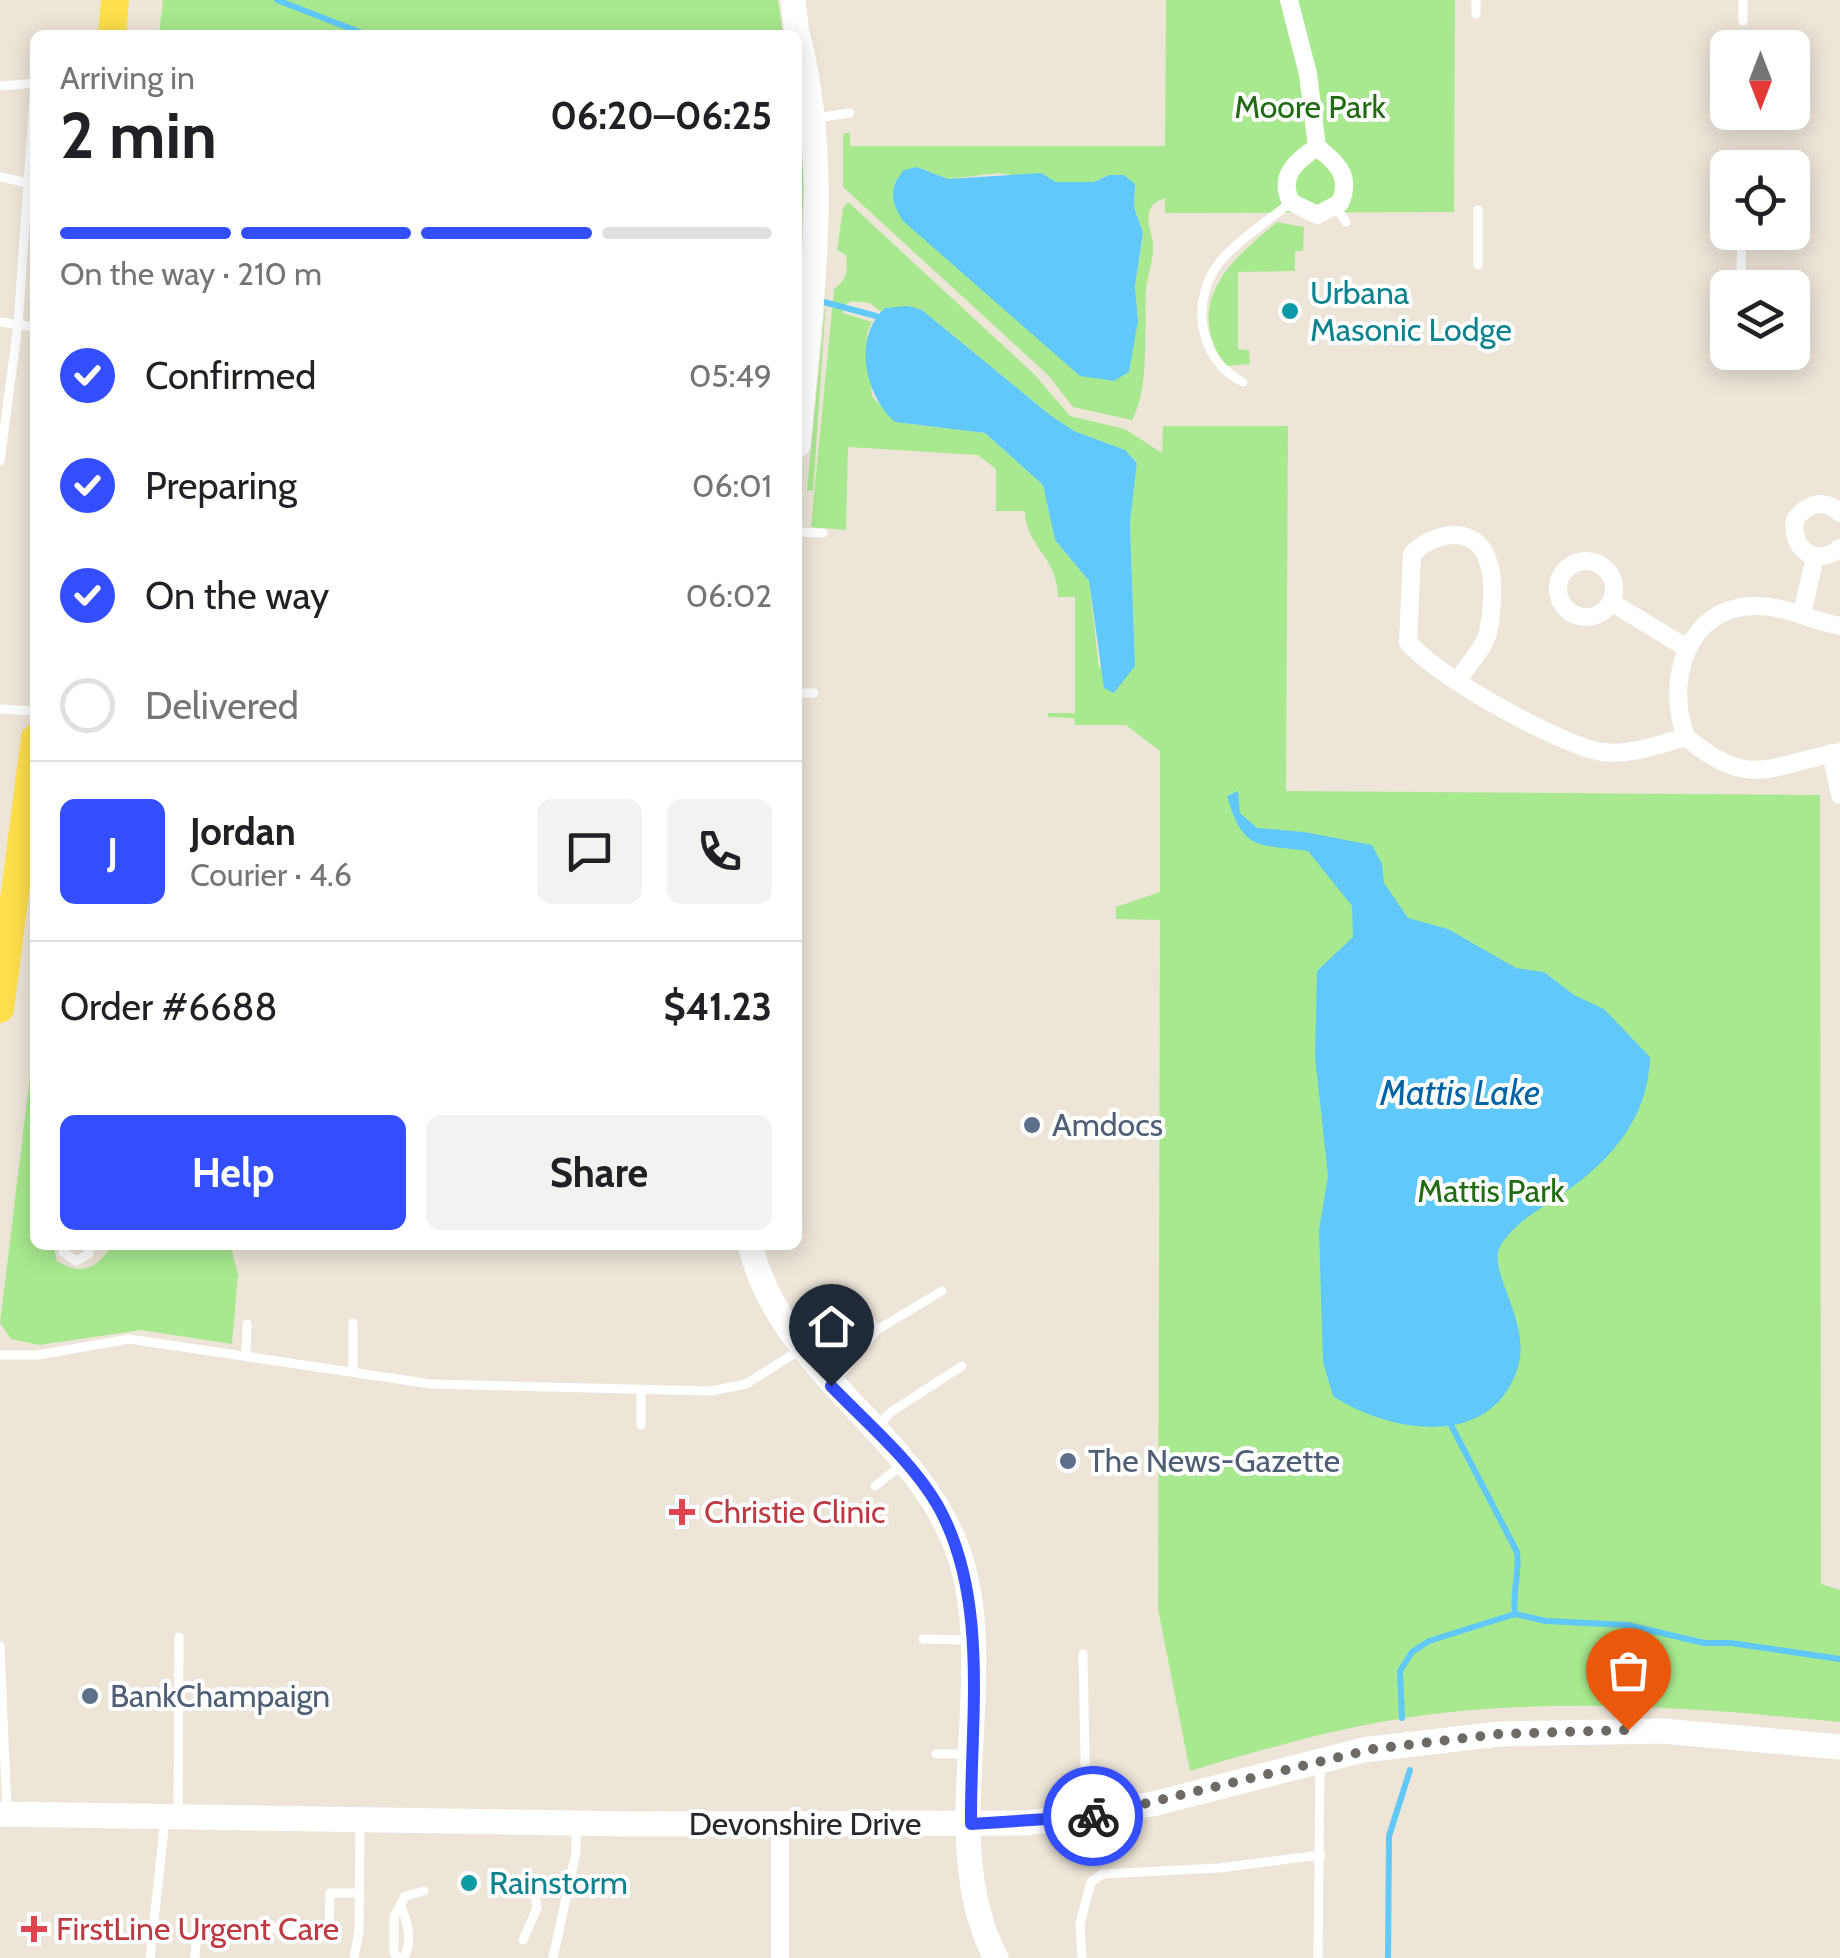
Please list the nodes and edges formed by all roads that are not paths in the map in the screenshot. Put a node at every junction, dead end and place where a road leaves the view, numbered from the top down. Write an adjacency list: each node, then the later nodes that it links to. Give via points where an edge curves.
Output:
1 (115, 0): 8 (main road)
2 (793, 0): 9 (street)
3 (1289, 0): 15 (street)
4 (1476, 0): 6 (lane)
5 (1743, 0): 7 (lane)
6 (1476, 14)
7 (1743, 21)
8 (112, 30)
9 (796, 30)
10 (802, 58): 14 (street)
11 (30, 84): 12 (lane)
12 (0, 86)
13 (850, 113): 14 (lane)
14 (815, 118): 29 (street, via 818,172)
15 (1317, 147): 19 (street, via 1291,168); 19 (street, via 1346,181 1341,215 1317,215)
16 (30, 155): 18 (lane)
17 (0, 176): 18 (lane)
18 (28, 183): 25 (lane)
19 (1291, 202): 27 (lane, via 1224,257 1208,284 1205,344 1219,369)
20 (1478, 210): 22 (lane)
21 (1742, 250): 23 (lane)
22 (1478, 265)
23 (1741, 268)
24 (0, 322): 25 (lane)
25 (18, 325): 26 (lane); 28 (lane)
26 (30, 326)
27 (1243, 382)
28 (5, 386): 30 (lane)
29 (802, 395)
30 (0, 461)
31 (1840, 513): 35 (street, via 1813,504 1795,520 1796,543)
32 (802, 532): 33 (lane)
33 (823, 534)
34 (1840, 548): 35 (street)
35 (1815, 557): 37 (street)
36 (1611, 602): 39 (street)
37 (1802, 614): 38 (street); 39 (street, via 1738,608 1704,627)
38 (1840, 626)
39 (1686, 647): 45 (street, via 1679,708)
40 (1458, 680): 40 (street, via 1408,642 1412,554 1445,533 1470,537 1488,556 1492,575 1488,636); 45 (street, via 1570,745 1606,752)
41 (802, 693): 42 (lane)
42 (814, 693)
43 (0, 708): 44 (lane)
44 (30, 711)
45 (1686, 738): 46 (street, via 1740,770 1764,772)
46 (1836, 753): 48 (street)
47 (30, 777): 49 (main road)
48 (1840, 795)
49 (0, 1010)
50 (64, 1250): 51 (lane, via 76,1261)
51 (89, 1250)
52 (752, 1250): 58 (street, via 781,1323)
53 (942, 1291): 57 (lane)
54 (864, 1313): 57 (lane)
55 (354, 1323): 62 (lane)
56 (247, 1324): 59 (lane)
57 (877, 1330): 63 (lane)
58 (800, 1350): 63 (street); 64 (lane, via 726,1390)
59 (246, 1354): 60 (lane, via 129,1339); 62 (lane)
60 (0, 1355)
61 (962, 1366): 66 (lane)
62 (353, 1371): 64 (lane, via 502,1389)
63 (831, 1386): 66 (street)
64 (641, 1391): 65 (lane)
65 (641, 1425)
66 (874, 1430): 67 (street)
67 (904, 1463): 68 (lane); 71 (street, via 952,1534)
68 (875, 1486)
69 (179, 1637): 79 (lane)
70 (923, 1639): 71 (lane)
71 (971, 1640): 76 (street)
72 (0, 1646): 78 (lane)
73 (1083, 1654): 80 (lane)
74 (1840, 1747): 77 (street, Devonshire Drive, via 1594,1729 1417,1742)
75 (936, 1754): 76 (lane)
76 (971, 1754): 84 (street)
77 (1320, 1760): 80 (street, Devonshire Drive); 85 (lane)
78 (3, 1814): 79 (street, Devonshire Drive)
79 (172, 1816): 81 (street, Devonshire Drive); 92 (lane)
80 (1086, 1817): 84 (street, Devonshire Drive)
81 (360, 1818): 82 (street, Devonshire Drive); 89 (lane)
82 (576, 1823): 83 (street, Devonshire Drive); 86 (lane)
83 (780, 1824): 84 (street, Devonshire Drive); 97 (street)
84 (971, 1824): 98 (street, via 976,1903)
85 (1320, 1854): 99 (lane, via 1102,1874 1091,1882 1080,1924); 100 (lane)
86 (569, 1884): 90 (lane); 96 (lane)
87 (424, 1891): 95 (lane, via 405,1896 400,1906 408,1952)
88 (515, 1892): 90 (lane)
89 (360, 1894): 93 (lane, via 330,1894 329,1930 197,1926); 94 (lane)
90 (535, 1894): 91 (lane, via 537,1908)
91 (523, 1940)
92 (150, 1958)
93 (195, 1958)
94 (354, 1958)
95 (401, 1958)
96 (553, 1958)
97 (780, 1958)
98 (996, 1958)
99 (1082, 1958)
100 (1318, 1958)

